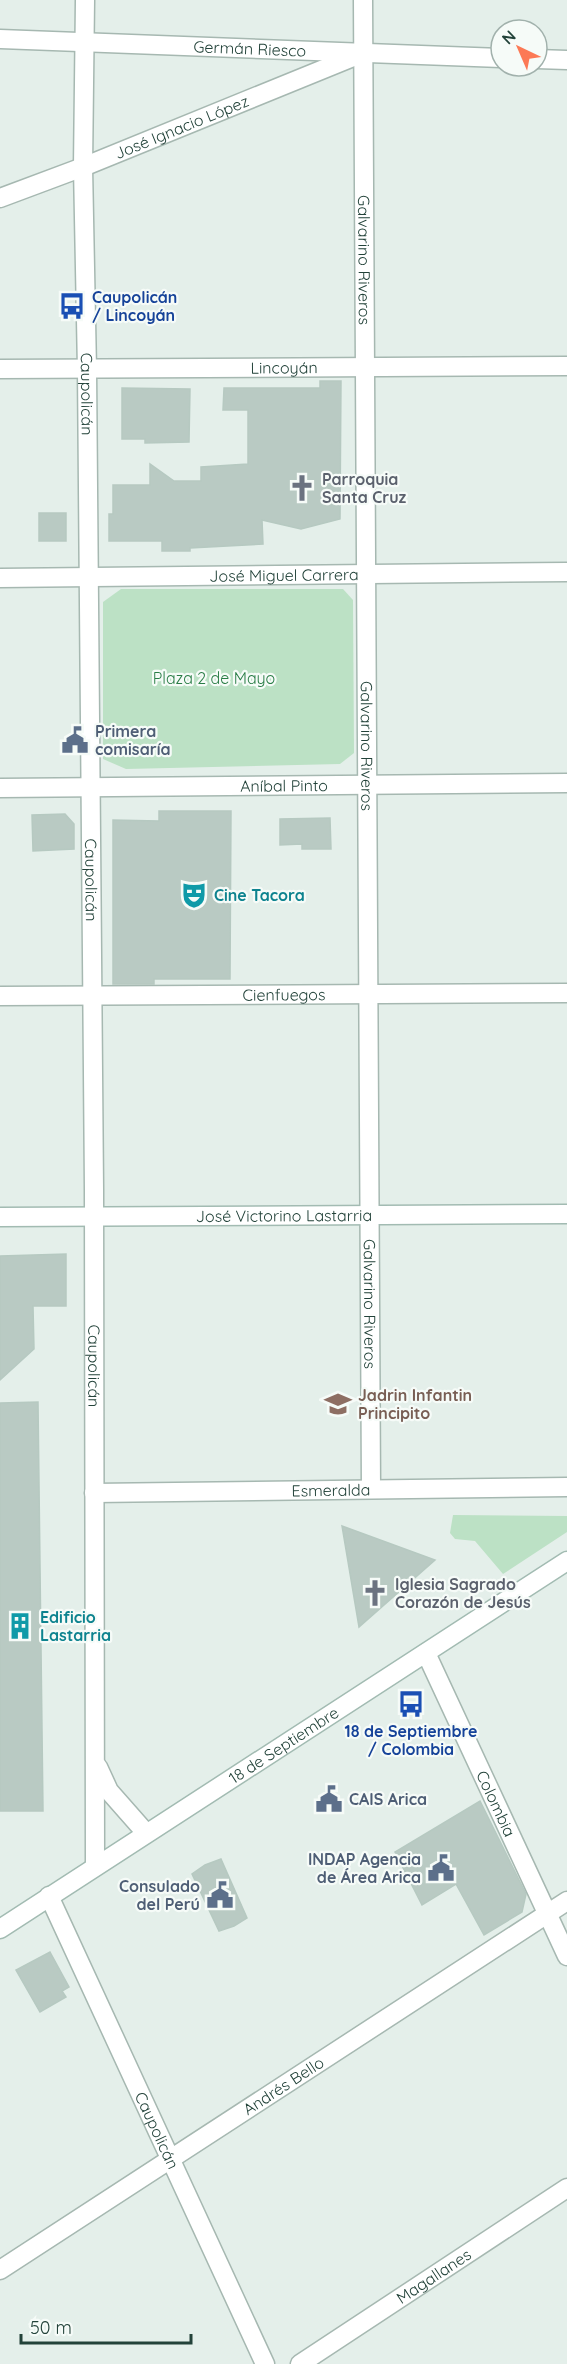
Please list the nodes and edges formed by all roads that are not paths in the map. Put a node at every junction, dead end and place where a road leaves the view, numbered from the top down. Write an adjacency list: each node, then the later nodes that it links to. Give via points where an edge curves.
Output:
1 (85, 0): 4 (street, Caupolicán)
2 (363, 0): 5 (street, Galvarino Riveros)
3 (0, 39): 4 (street, Germán Riesco)
4 (85, 42): 5 (street, Germán Riesco); 9 (street, Caupolicán)
5 (363, 53): 6 (street, Germán Riesco); 9 (street, José Ignacio López); 12 (street, Galvarino Riveros)
6 (489, 58)
7 (549, 59): 8 (street)
8 (567, 60)
9 (83, 166): 10 (street, José Ignacio López); 14 (street, Caupolicán)
10 (0, 198)
11 (567, 366): 12 (street, Lincoyán)
12 (365, 368): 14 (street, Lincoyán); 16 (street, Galvarino Riveros)
13 (0, 369): 14 (street, Lincoyán)
14 (87, 370): 18 (street, Caupolicán)
15 (567, 572): 16 (street, José Miguel Carrera)
16 (366, 574): 18 (street, José Miguel Carrera); 20 (street, Galvarino Riveros)
17 (0, 578): 18 (street, José Miguel Carrera)
18 (89, 579): 21 (street, Caupolicán)
19 (567, 783): 20 (street, Aníbal Pinto)
20 (367, 784): 21 (street, Aníbal Pinto); 24 (street, Galvarino Riveros)
21 (90, 787): 22 (street, Aníbal Pinto); 25 (street, Caupolicán)
22 (0, 788)
23 (567, 993): 24 (street, Cienfuegos)
24 (369, 994): 25 (street, Cienfuegos); 28 (street, Galvarino Riveros)
25 (92, 995): 26 (street, Cienfuegos); 29 (street, Caupolicán)
26 (0, 996)
27 (567, 1214): 28 (street, José Victorino Lastarria)
28 (370, 1215): 29 (street, José Victorino Lastarria); 32 (street, Galvarino Riveros)
29 (94, 1216): 30 (street, José Victorino Lastarria); 33 (street, Caupolicán)
30 (0, 1217)
31 (567, 1487): 32 (street, Esmeralda)
32 (371, 1490): 33 (street, Esmeralda)
33 (94, 1493): 36 (street, Caupolicán)
34 (567, 1561): 35 (street, 18 de Septiembre)
35 (426, 1653): 37 (street, 18 de Septiembre); 41 (street, Colombia)
36 (95, 1760): 37 (street, Caupolicán, via 109,1791); 38 (street, Caupolicán)
37 (146, 1833): 38 (street, 18 de Septiembre)
38 (95, 1866): 39 (street, 18 de Septiembre)
39 (49, 1896): 42 (street, 18 de Septiembre); 44 (street, Caupolicán)
40 (567, 1902): 41 (street, Andrés Bello)
41 (547, 1914): 43 (street, Colombia); 44 (street, Andrés Bello)
42 (0, 1929)
43 (567, 1956)
44 (171, 2160): 46 (street, Andrés Bello); 47 (street, Caupolicán)
45 (567, 2188): 48 (street, Magallanes)
46 (0, 2270)
47 (265, 2364)
48 (300, 2364)

